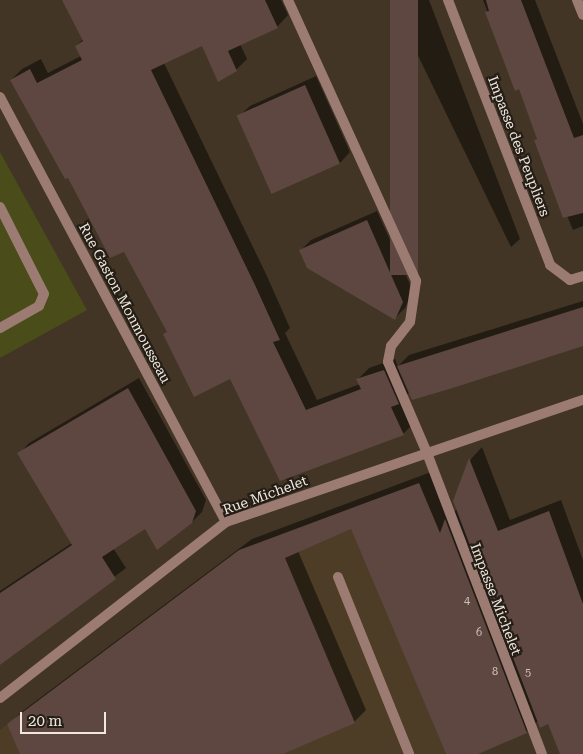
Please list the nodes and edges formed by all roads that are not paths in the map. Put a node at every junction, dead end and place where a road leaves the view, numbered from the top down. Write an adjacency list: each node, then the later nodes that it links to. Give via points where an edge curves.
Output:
1 (288, 0): 10 (street, Impasse Michelet, via 416,281 410,322 391,346 388,362)
2 (448, 0): 7 (street, Impasse des Peupliers, via 550,265 570,280)
3 (577, 0): 4 (street)
4 (583, 15)
5 (0, 97): 11 (street, Rue Gaston Monmousseau)
6 (0, 207): 8 (street, via 44,294 38,306)
7 (583, 276)
8 (0, 328)
9 (583, 400): 10 (street, Rue Michelet)
10 (427, 453): 11 (street, Rue Michelet); 15 (street, Impasse Michelet)
11 (226, 522): 13 (street, Rue Michelet)
12 (338, 577): 14 (street)
13 (0, 698)
14 (409, 754)
15 (542, 754)

